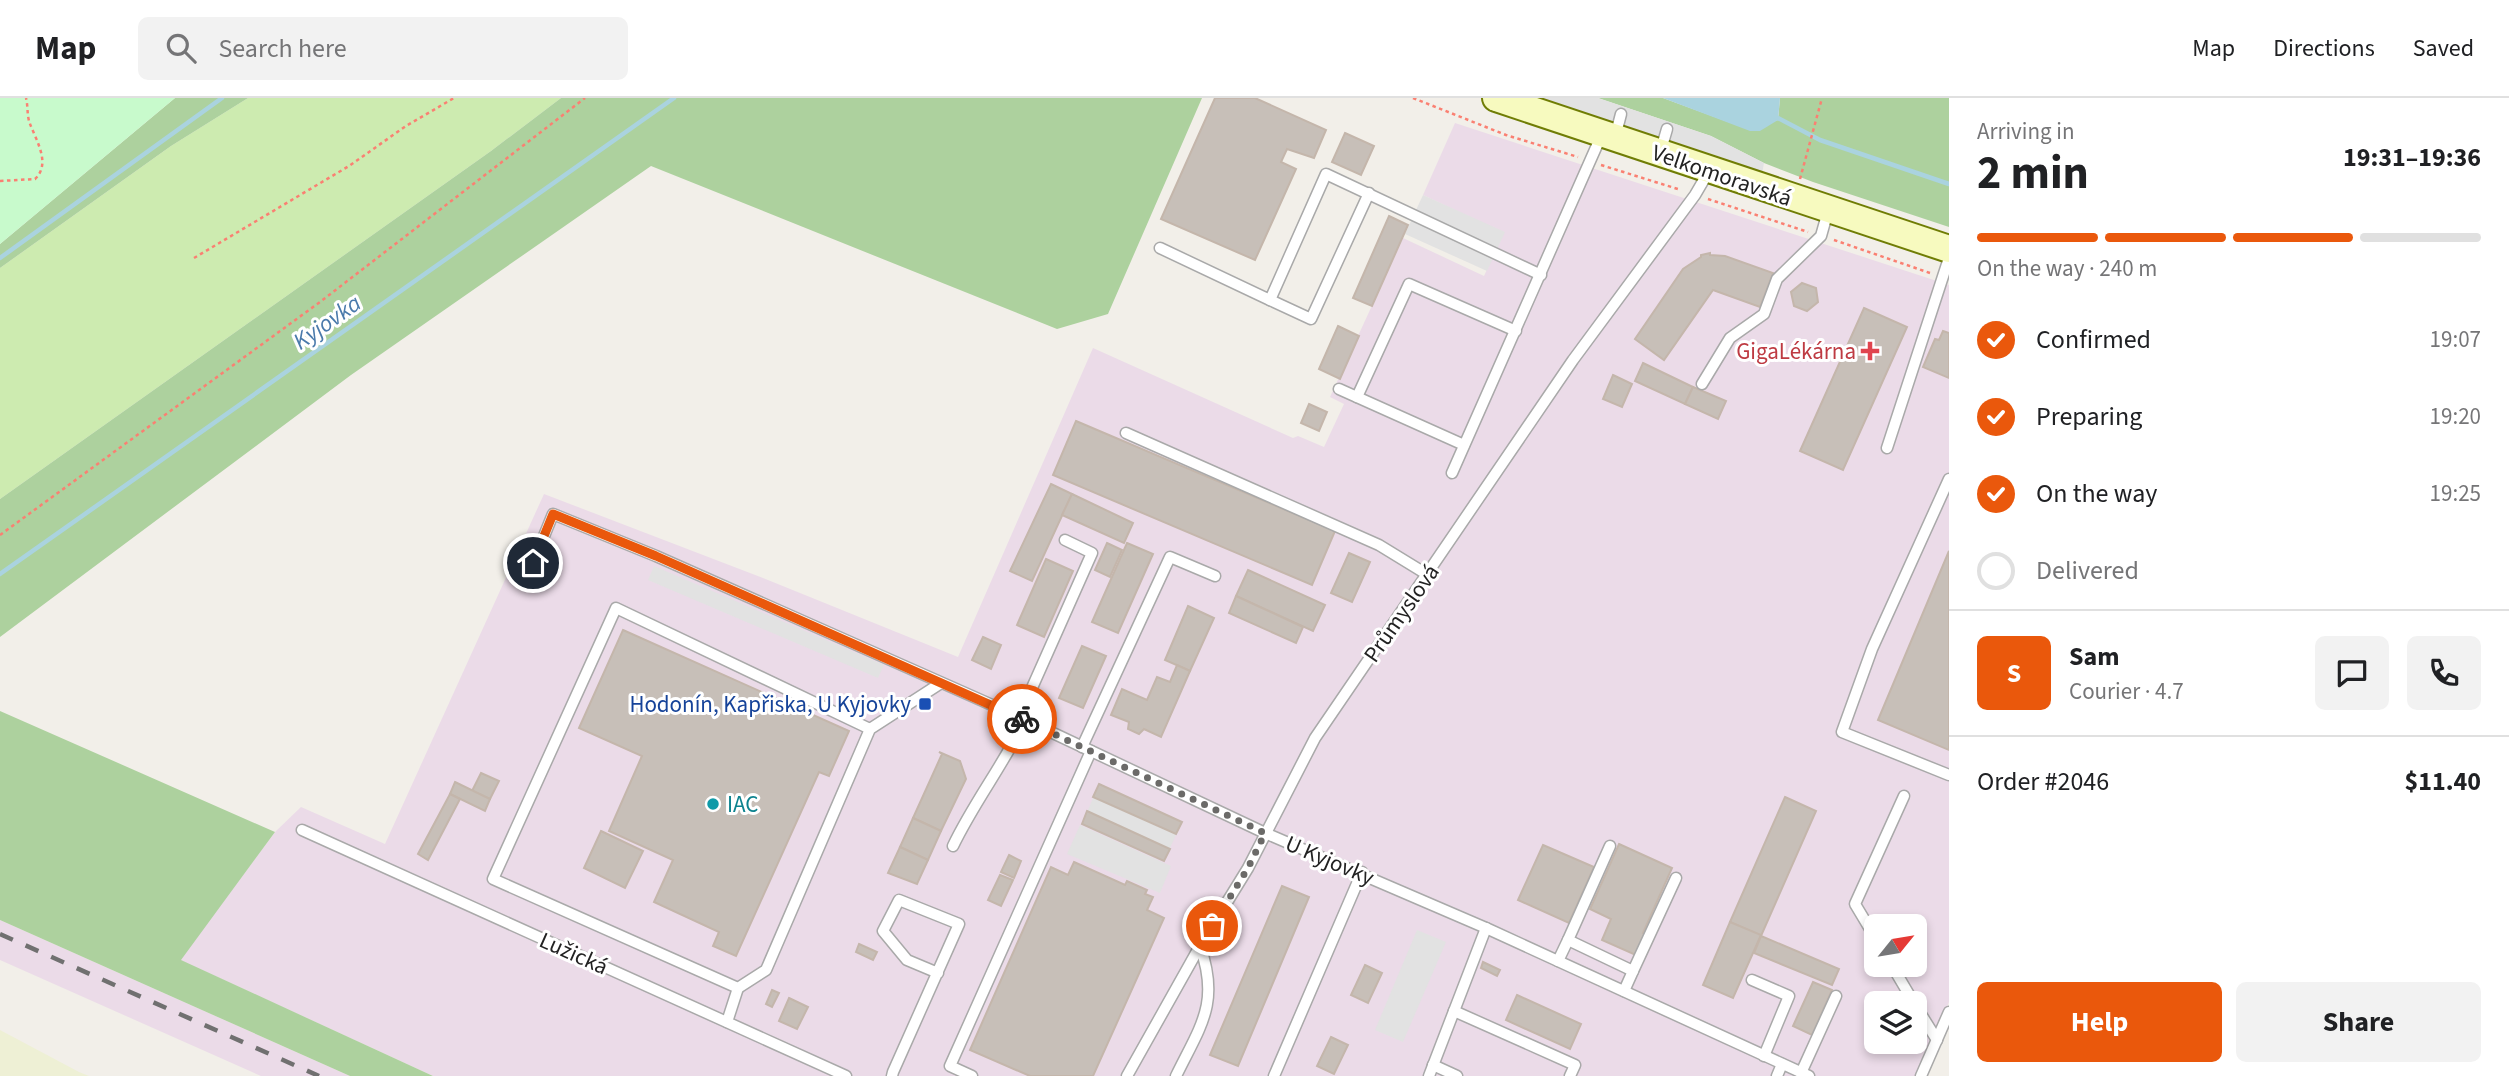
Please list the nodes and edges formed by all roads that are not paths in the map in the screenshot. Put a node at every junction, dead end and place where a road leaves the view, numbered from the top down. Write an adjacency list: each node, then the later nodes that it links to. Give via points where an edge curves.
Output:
1 (1505, 99): 2 (street, Velkomoravská)
2 (1613, 128): 3 (street, Velkomoravská, via 1664,141); 9 (lane, via 1590,161)
3 (1709, 171): 5 (street, Velkomoravská); 22 (lane, Průmyslová)
4 (1368, 193): 9 (lane); 10 (lane, via 1311,318); 10 (lane, via 1326,174)
5 (1828, 210): 7 (street, Velkomoravská); 12 (lane, via 1821,236 1777,279 1764,314 1730,338)
6 (1160, 248): 10 (lane)
7 (1949, 249)
8 (1949, 258): 17 (lane)
9 (1541, 275): 11 (lane)
10 (1270, 300)
11 (1516, 331): 14 (lane, via 1409,285); 16 (lane)
12 (1702, 384)
13 (1339, 390): 14 (lane)
14 (1357, 397): 16 (lane)
15 (1126, 433): 22 (lane, via 1379,545)
16 (1464, 444): 18 (lane)
17 (1887, 448)
18 (1452, 473)
19 (1949, 479): 28 (lane, via 1872,649 1842,732)
20 (1065, 540): 25 (lane, via 1092,553)
21 (533, 563): 24 (lane, U Kyjovky, via 553,514)
22 (1427, 575): 31 (lane, Průmyslová, via 1315,738)
23 (1215, 576): 27 (lane, via 1170,556)
24 (941, 683): 25 (lane, U Kyjovky); 26 (lane)
25 (1022, 719): 27 (lane, U Kyjovky); 32 (lane, via 1010,750)
26 (870, 729): 44 (lane, via 766,970); 44 (lane, via 616,608 492,879)
27 (1086, 749): 31 (lane, U Kyjovky); 58 (lane, via 950,1066)
28 (1949, 775)
29 (1904, 796): 36 (lane, via 1855,904)
30 (302, 830): 49 (lane, Lužická)
31 (1265, 833): 34 (lane, U Kyjovky); 39 (lane, Průmyslová)
32 (953, 846)
33 (1610, 846): 38 (lane)
34 (1362, 873): 37 (lane, U Kyjovky); 61 (lane)
35 (1676, 878): 41 (lane)
36 (1864, 919)
37 (1486, 928): 40 (lane, U Kyjovky); 47 (lane)
38 (1568, 940): 40 (lane); 41 (lane)
39 (1200, 946): 59 (lane, Průmyslová); 60 (lane, via 1209,976 1208,1008)
40 (1558, 961): 45 (lane, U Kyjovky)
41 (1633, 971): 45 (lane)
42 (937, 973): 42 (lane, via 959,924 899,900 883,931 907,960); 57 (lane)
43 (1752, 980): 52 (lane, via 1789,996)
44 (738, 988): 49 (lane)
45 (1624, 991): 52 (lane, U Kyjovky)
46 (1836, 996): 55 (lane)
47 (1454, 1011): 54 (lane); 64 (lane, via 1575,1065)
48 (1949, 1012): 51 (lane)
49 (727, 1022): 56 (lane, Lužická)
50 (1927, 1024): 51 (lane)
51 (1937, 1040): 66 (lane)
52 (1764, 1056): 53 (lane, U Kyjovky)
53 (1782, 1064): 55 (lane, U Kyjovky); 65 (lane)
54 (1433, 1065): 62 (lane); 63 (lane)
55 (1805, 1074)
56 (846, 1076)
57 (892, 1076)
58 (972, 1076)
59 (1127, 1076)
60 (1176, 1076)
61 (1274, 1076)
62 (1429, 1076)
63 (1457, 1076)
64 (1570, 1076)
65 (1777, 1076)
66 (1921, 1076)

